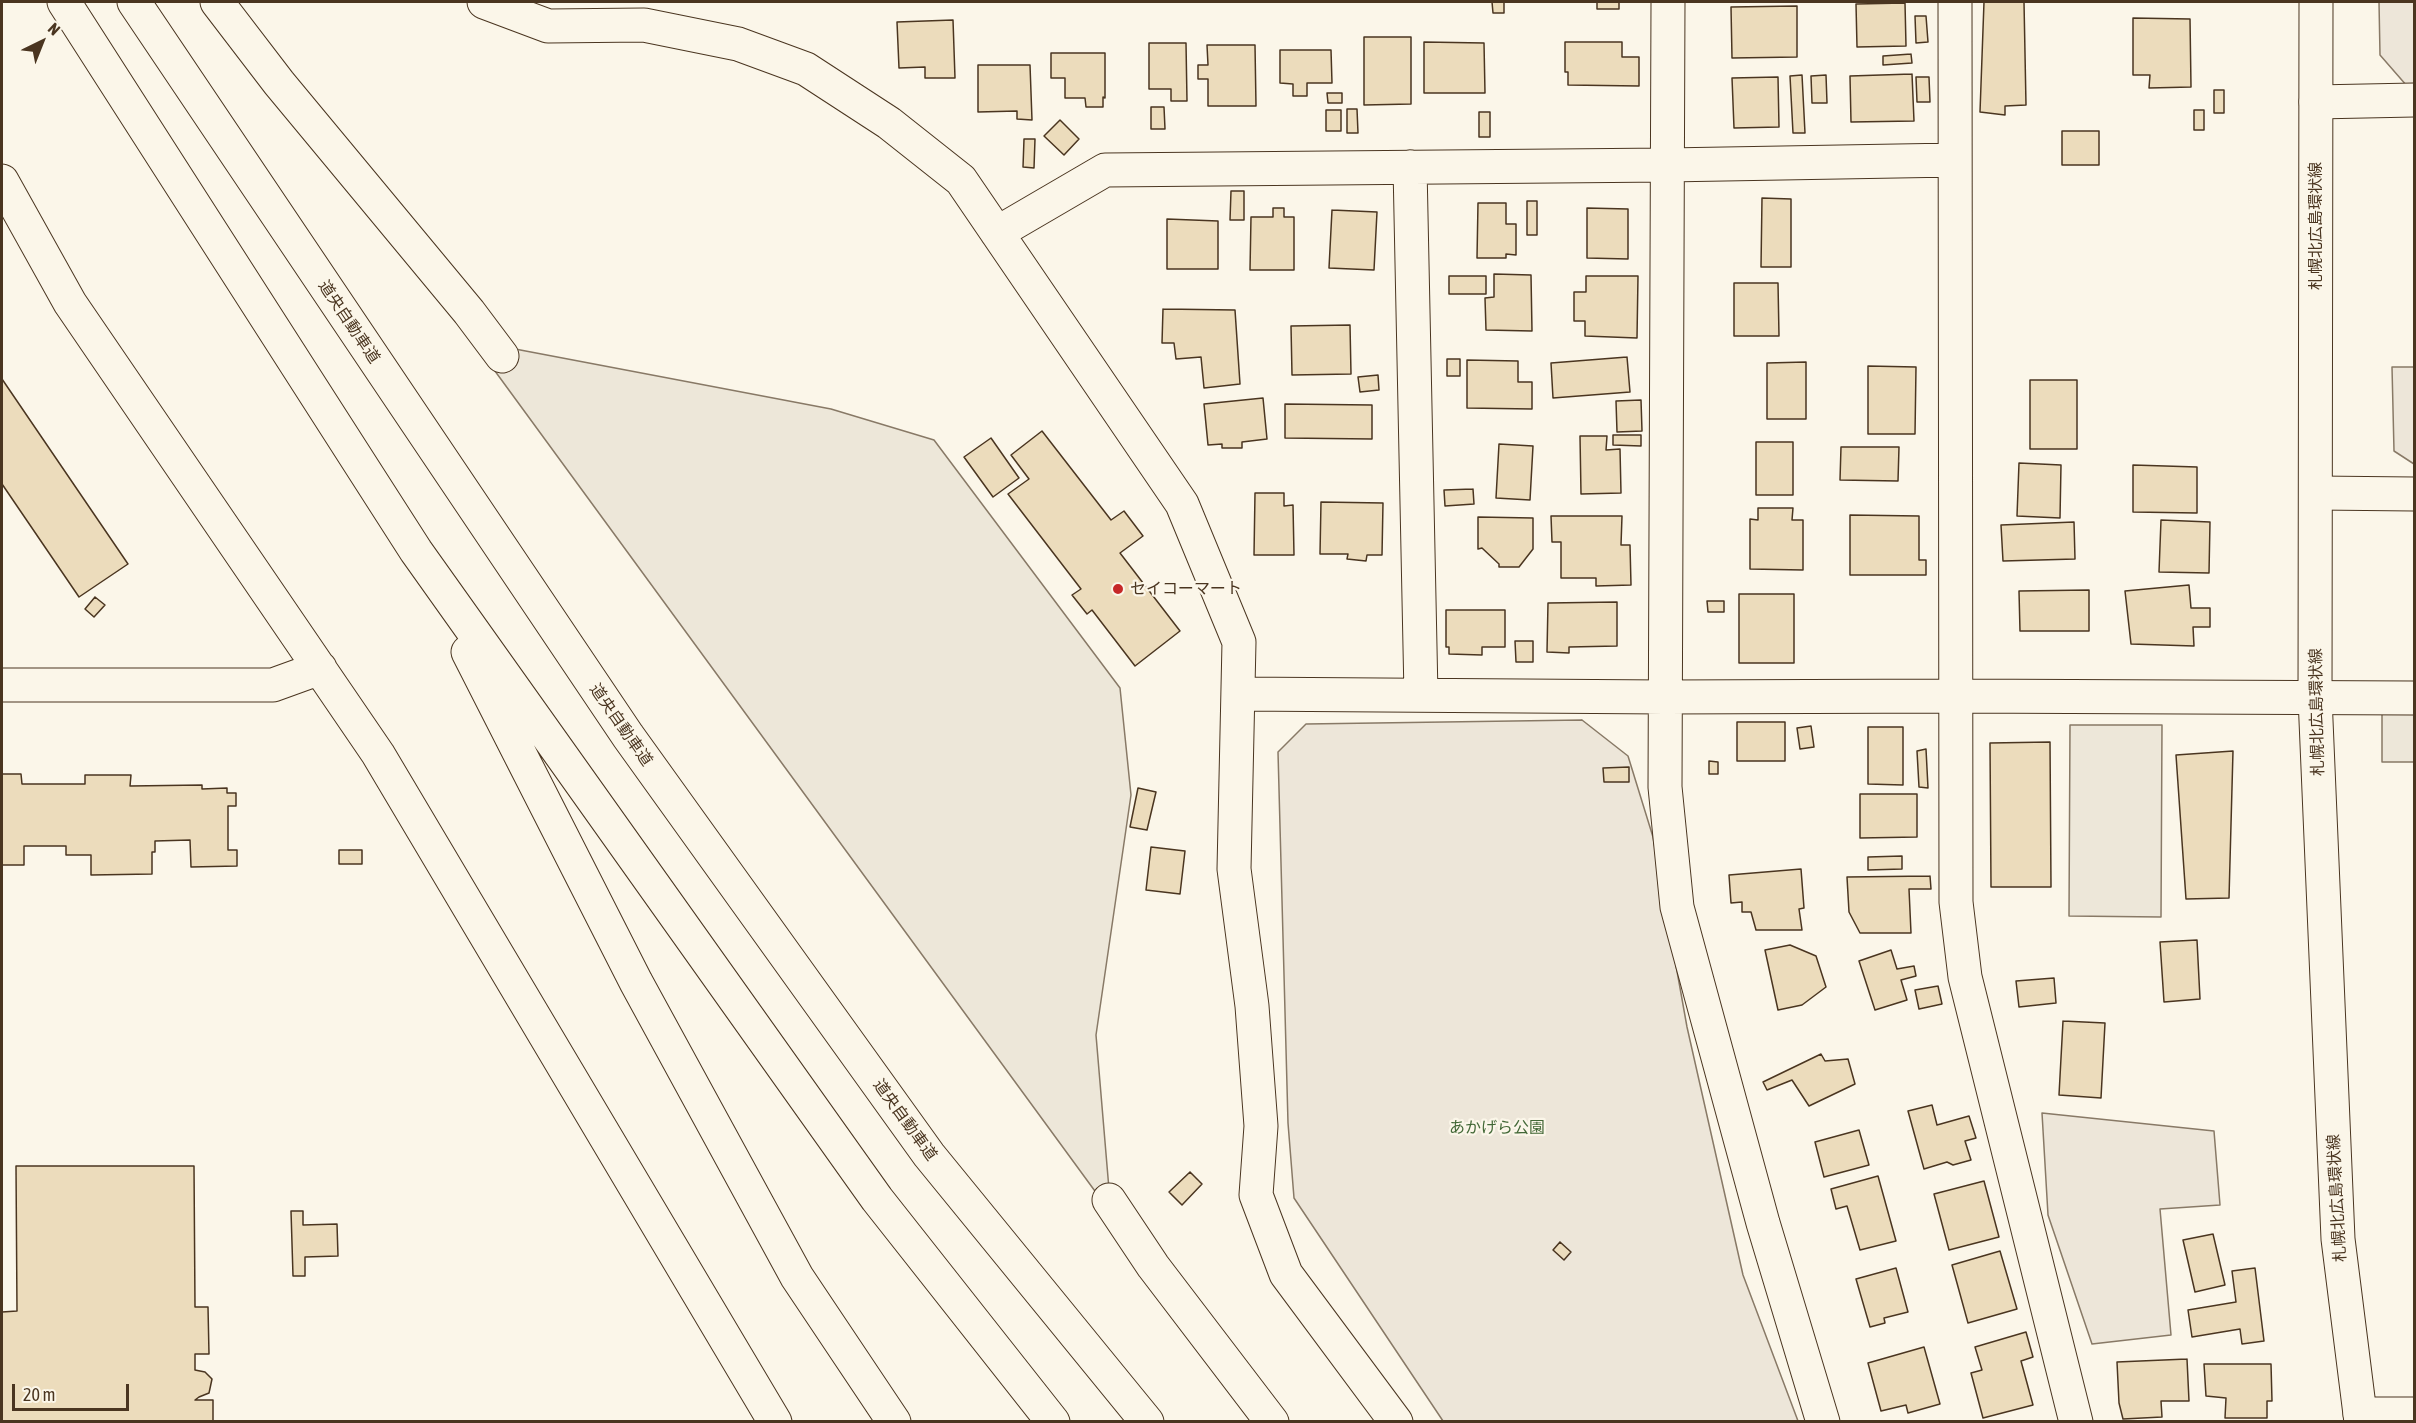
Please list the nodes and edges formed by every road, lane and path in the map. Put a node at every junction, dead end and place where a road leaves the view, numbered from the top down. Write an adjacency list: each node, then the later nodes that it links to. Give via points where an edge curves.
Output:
1 (64, 2): 19 (main road)
2 (134, 2): 34 (main road, 道央自動車道, via 634,745 929,1155)
3 (217, 2): 16 (main road)
4 (484, 2): 8 (main road)
5 (1668, 2): 12 (main road)
6 (1955, 2): 11 (main road)
7 (2316, 2): 10 (main road, 札幌北広島環状線)
8 (556, 14): 15 (main road, via 644,25 738,44 806,69 889,123 961,180)
9 (2415, 100): 10 (main road)
10 (2316, 102): 17 (main road, 札幌北広島環状線)
11 (1955, 160): 12 (main road); 24 (main road)
12 (1667, 165): 13 (main road); 26 (main road)
13 (1410, 167): 15 (main road, via 1105,170); 23 (main road)
14 (2, 181): 20 (main road, via 70,303)
15 (998, 233): 22 (main road, via 1182,504 1239,642)
16 (502, 356)
17 (2317, 494): 18 (main road); 25 (main road, 札幌北広島環状線)
18 (2415, 494)
19 (416, 551): 32 (main road, via 636,982 785,1256); 33 (main road, via 877,1199)
20 (320, 668): 21 (main road, via 273,685); 31 (main road, via 378,754)
21 (2, 685)
22 (1239, 694): 23 (main road); 36 (main road, via 1234,869 1252,1006 1261,1126 1256,1195 1286,1274)
23 (1421, 695): 26 (main road)
24 (1956, 696): 25 (main road); 26 (main road); 38 (main road, via 1956,902 1965,977)
25 (2315, 697): 27 (main road); 30 (main road, 札幌北広島環状線, via 2338,1239)
26 (1665, 698): 37 (main road, via 1665,787 1677,907 1763,1223)
27 (2415, 698)
28 (1109, 1200): 35 (main road, via 1153,1266)
29 (2415, 1414): 30 (main road)
30 (2360, 1418)
31 (775, 1422)
32 (894, 1422)
33 (1053, 1422)
34 (1147, 1422)
35 (1272, 1422)
36 (1396, 1422)
37 (1823, 1422)
38 (2076, 1422)

